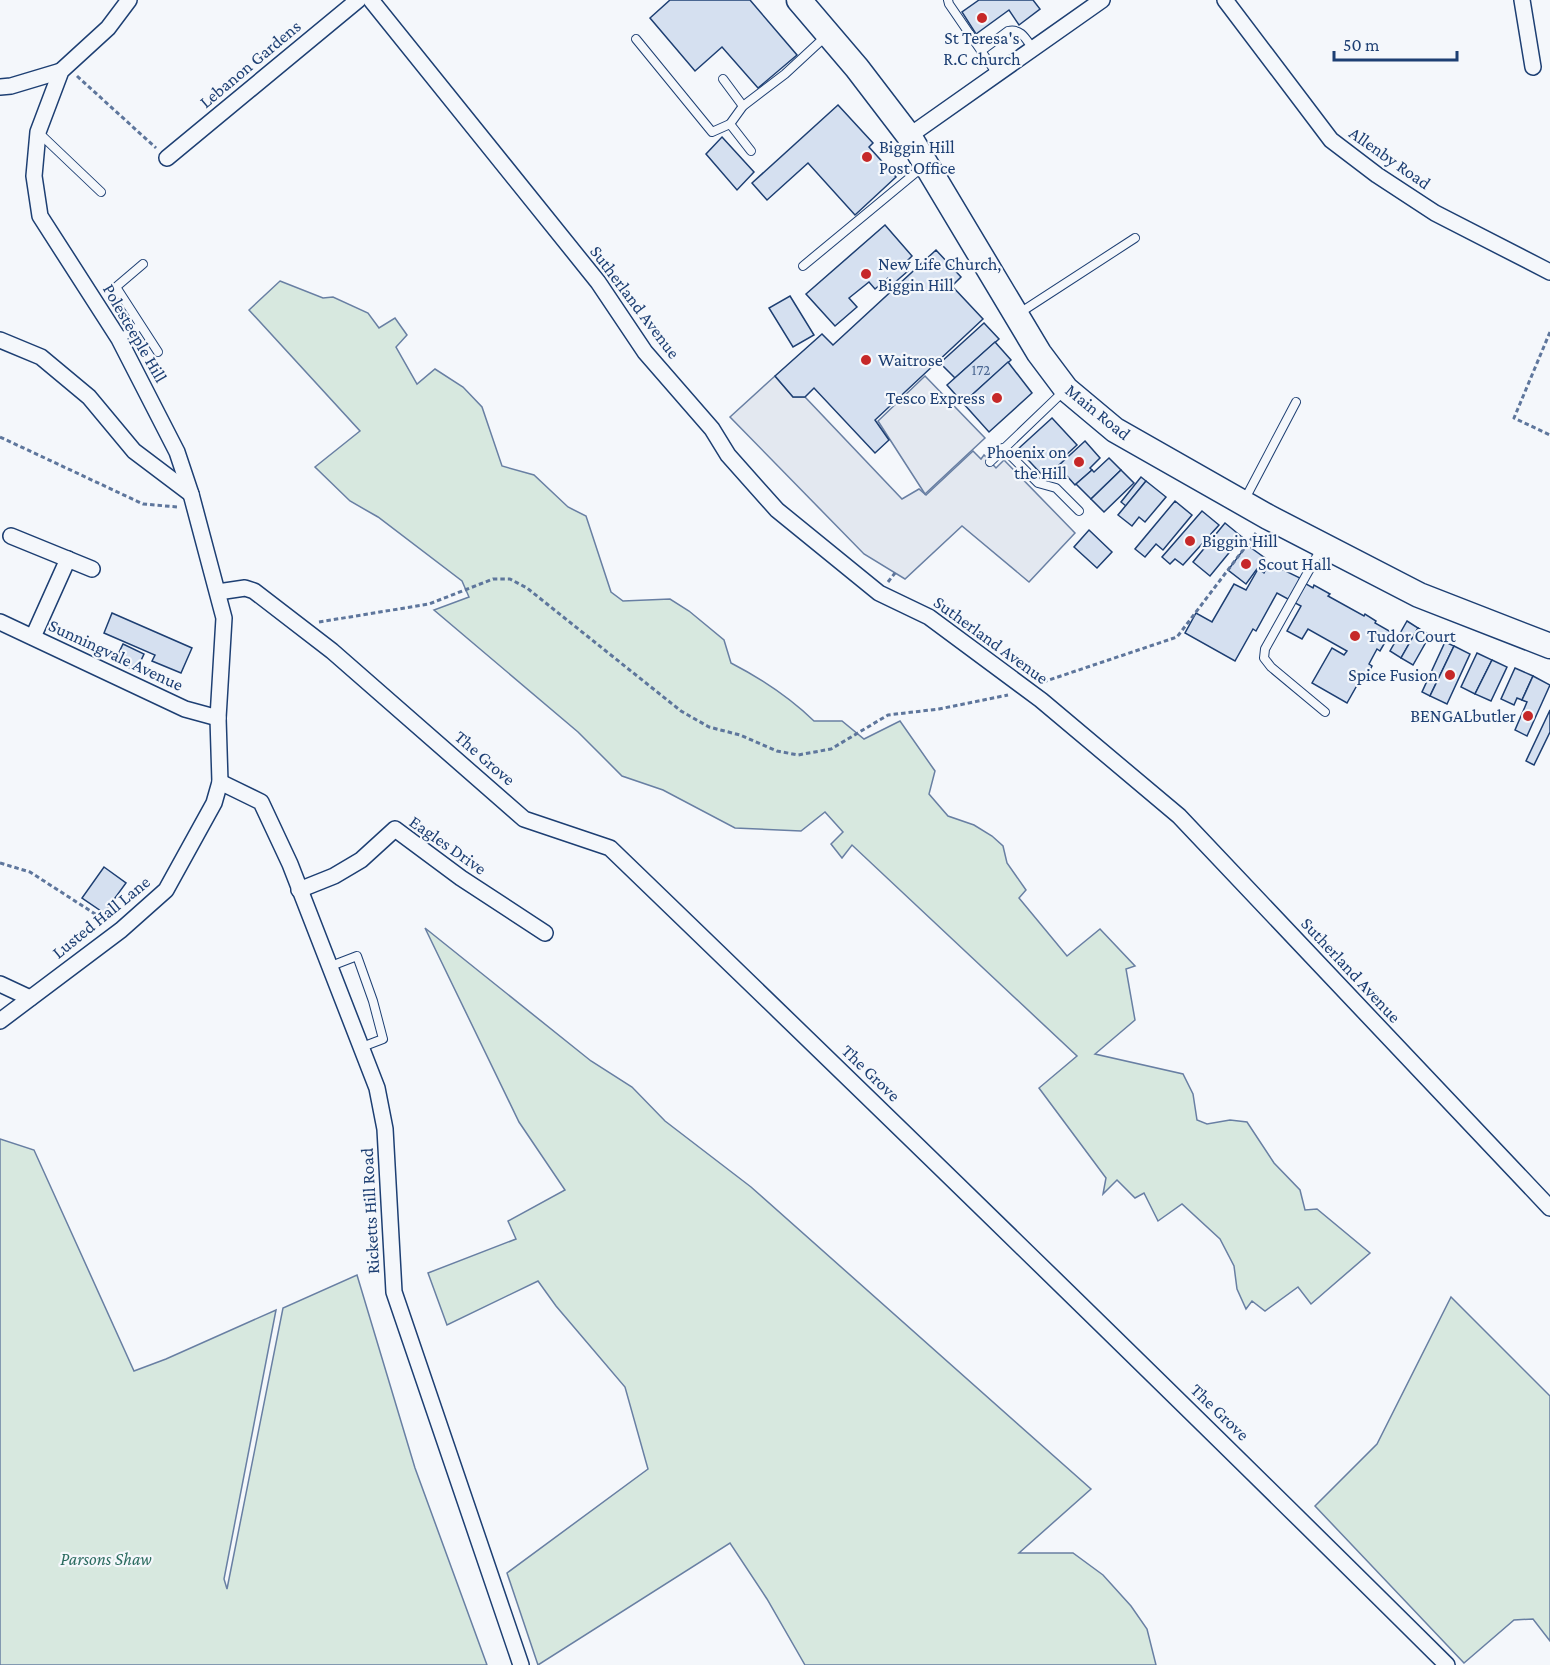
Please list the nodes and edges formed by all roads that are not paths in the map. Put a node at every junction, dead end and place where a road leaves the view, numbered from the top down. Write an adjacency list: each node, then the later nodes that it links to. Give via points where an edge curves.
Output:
1 (129, 0): 14 (street, Polesteeple Hill, via 108,28)
2 (358, 0): 23 (street, Lebanon Gardens)
3 (371, 0): 60 (street, Sutherland Avenue, via 598,282 645,352 777,510 879,593 929,617 1028,690 1179,816)
4 (799, 0): 9 (main road, Main Road)
5 (948, 0): 12 (lane)
6 (1102, 0): 11 (street)
7 (1225, 0): 29 (street, Allenby Road, via 1331,140 1435,213)
8 (1522, 0): 13 (street)
9 (828, 34): 18 (lane); 21 (main road, Main Road)
10 (636, 39): 19 (lane, via 712,132)
11 (1033, 49): 12 (lane, via 1021,33 1013,30); 15 (street)
12 (981, 51): 15 (lane)
13 (1533, 67)
14 (64, 69): 17 (street); 20 (street, Polesteeple Hill)
15 (998, 74): 21 (street)
16 (723, 79): 18 (lane)
17 (0, 87)
18 (743, 106): 19 (lane)
19 (730, 124): 22 (lane)
20 (38, 132): 25 (lane); 32 (street, Polesteeple Hill, via 34,176 40,216)
21 (909, 136): 24 (main road, Main Road)
22 (751, 150)
23 (167, 158)
24 (925, 165): 28 (lane); 30 (main road, Main Road)
25 (101, 192)
26 (1135, 238): 30 (lane)
27 (143, 264): 31 (lane, via 117,287)
28 (803, 266)
29 (1550, 272)
30 (1016, 315): 35 (main road, Main Road)
31 (140, 326): 32 (lane); 34 (lane)
32 (119, 339): 39 (street, Polesteeple Hill, via 177,452)
33 (0, 340): 39 (street, via 41,357 89,397 134,451)
34 (158, 352)
35 (1066, 389): 37 (lane); 40 (main road, Main Road, via 1115,430)
36 (1296, 402): 40 (lane)
37 (1004, 448): 38 (lane); 41 (lane, via 1038,483 1056,488)
38 (990, 462)
39 (194, 501): 46 (street, Polesteeple Hill)
40 (1243, 503): 43 (main road, Main Road)
41 (1079, 511)
42 (11, 536): 44 (street)
43 (1323, 546): 49 (main road, Main Road, via 1419,595); 50 (lane, via 1264,649 1264,658)
44 (68, 559): 45 (street); 48 (street)
45 (92, 569)
46 (218, 592): 51 (street, Polesteeple Hill, via 224,618); 62 (street, The Grove, via 245,588 254,591 332,651 524,819 610,848 1020,1243)
47 (0, 622): 48 (street, Sunningvale Avenue)
48 (33, 637): 51 (street, Sunningvale Avenue, via 184,709)
49 (1550, 646)
50 (1325, 712)
51 (218, 718): 52 (street, Lusted Hall Lane)
52 (220, 782): 53 (street, Ricketts Hill Road, via 261,802); 57 (street, Lusted Hall Lane, via 214,803 166,890 121,930)
53 (299, 890): 54 (street, Eagles Drive, via 361,860 395,829); 55 (street, Ricketts Hill Road)
54 (545, 933)
55 (331, 966): 59 (street, Ricketts Hill Road); 59 (lane, via 357,956 383,1039)
56 (0, 984): 57 (street)
57 (30, 998): 58 (street, Lusted Hall Lane)
58 (0, 1021)
59 (362, 1047): 61 (street, Ricketts Hill Road, via 386,1129 394,1292)
60 (1550, 1208)
61 (521, 1665)
62 (1447, 1665)

